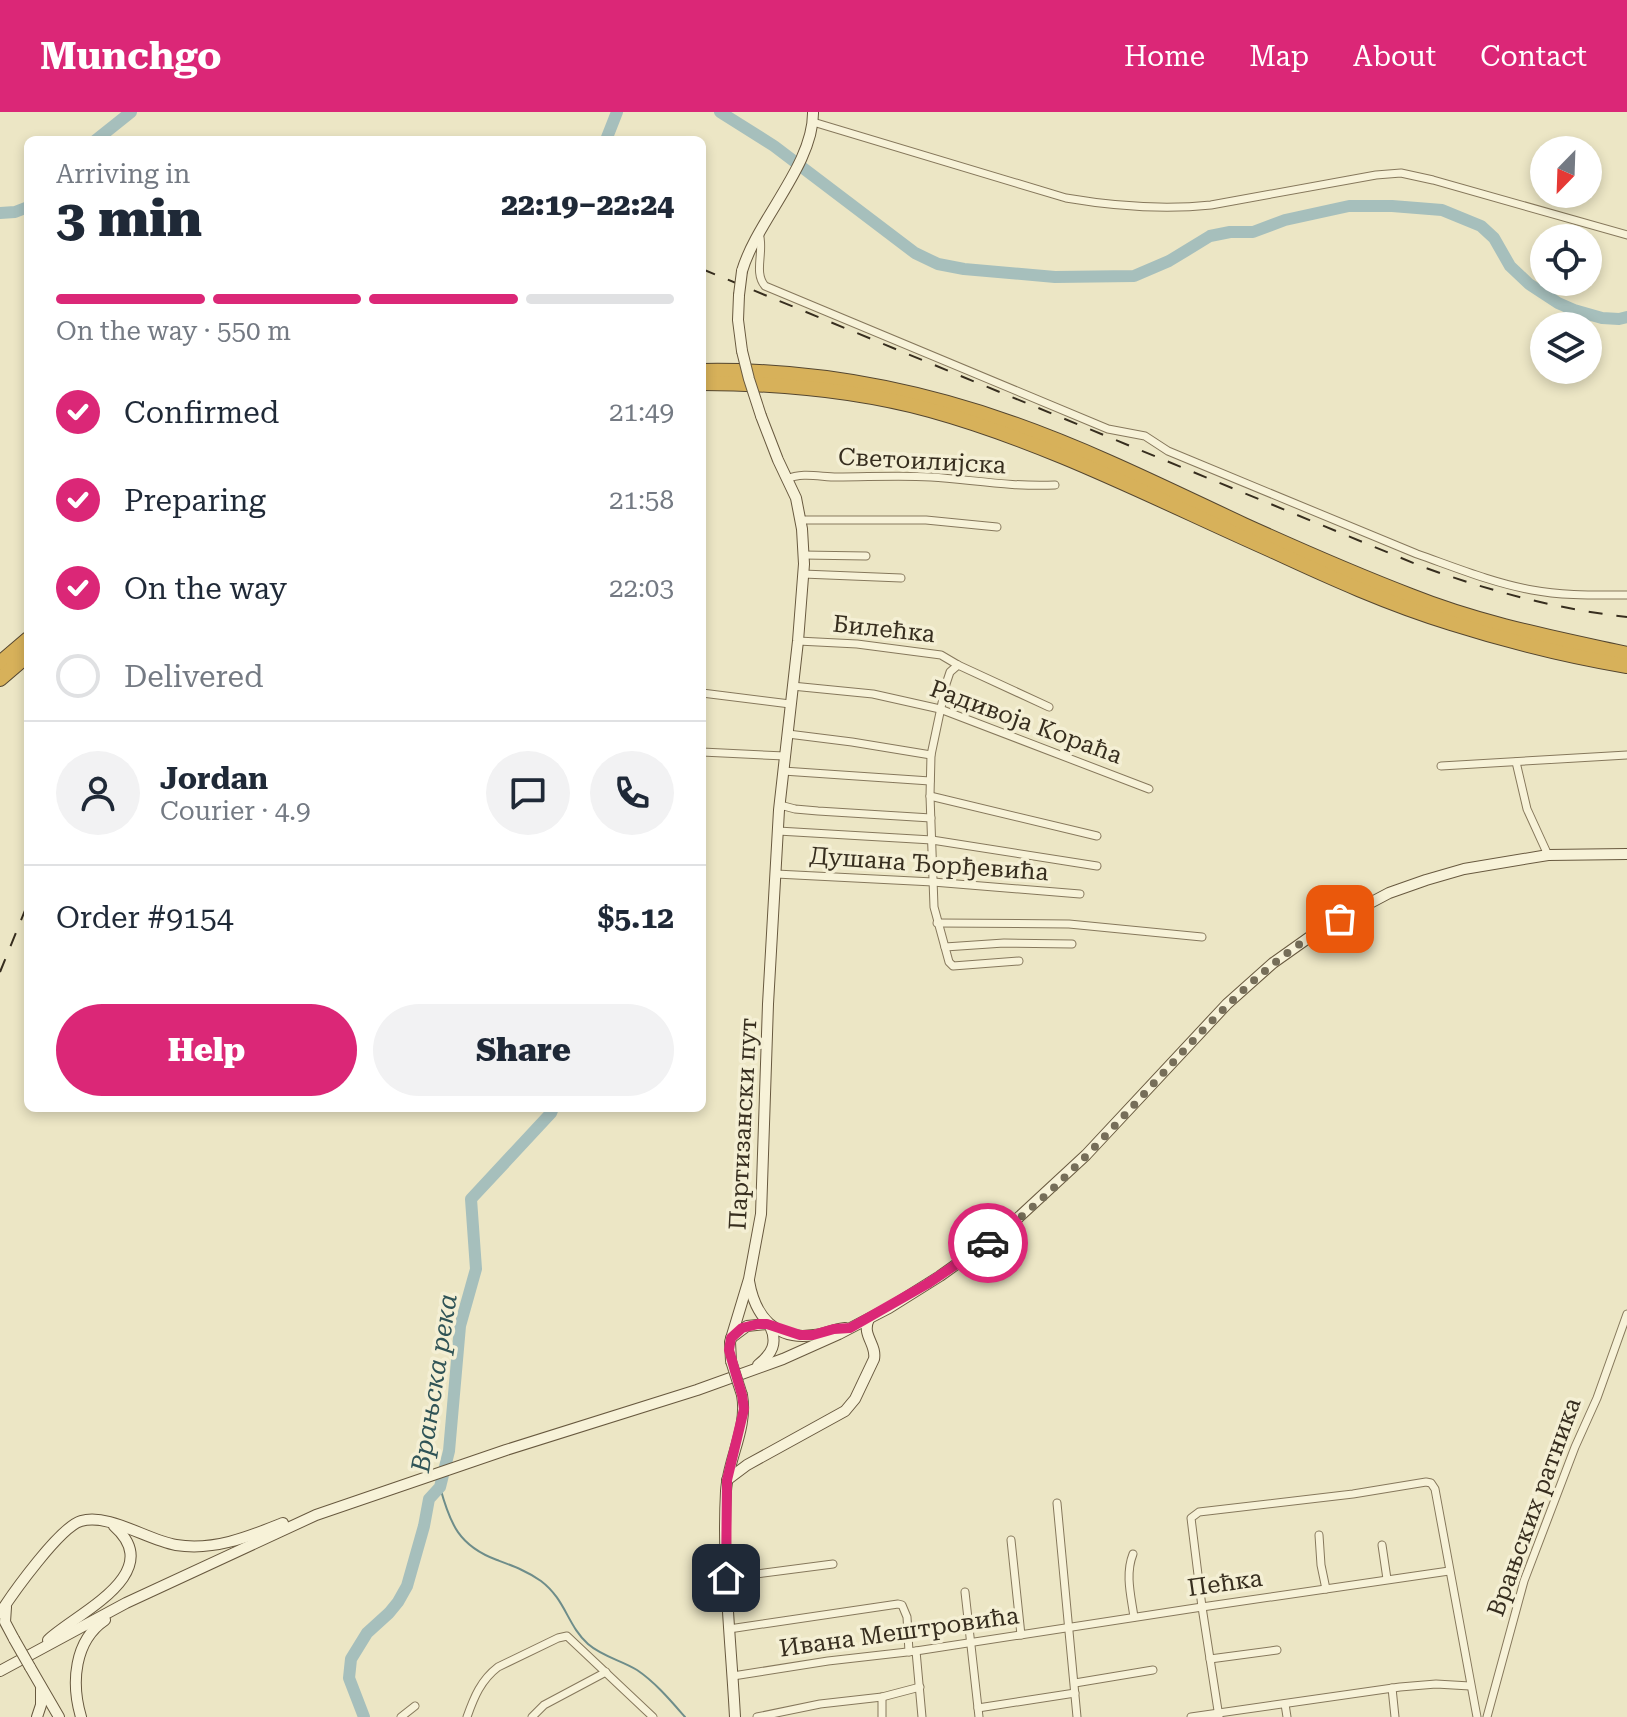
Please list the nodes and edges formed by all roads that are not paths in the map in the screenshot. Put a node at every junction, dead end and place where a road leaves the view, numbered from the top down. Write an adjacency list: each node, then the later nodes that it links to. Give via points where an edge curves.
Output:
1 (813, 117): 2 (main road, Партизански пут, via 807,147); 3 (street, via 1066,198 1108,205 1211,205 1401,173)
2 (759, 233): 6 (main road, Партизански пут, bridge, via 742,271 738,320 749,379); 14 (street, via 759,272 765,286 872,331 1108,429 1145,436 1168,451 1417,554 1533,590)
3 (1627, 235)
4 (706, 371): 17 (highway, via 824,377 946,403 1077,448 1412,597 1543,636)
5 (706, 383): 21 (highway, via 823,389 959,419 1049,450 1426,615 1533,647)
6 (787, 479): 7 (street, Светоилијска, via 890,475); 8 (main road, Партизански пут)
7 (1055, 485)
8 (801, 520): 9 (street, via 914,520); 10 (main road, Партизански пут)
9 (997, 527)
10 (803, 555): 11 (street); 12 (main road, Партизански пут)
11 (866, 556)
12 (803, 574): 13 (street); 15 (main road, Партизански пут)
13 (901, 578)
14 (1627, 595)
15 (798, 641): 20 (street, Билећка, via 941,655); 23 (main road, Партизански пут)
16 (24, 642): 19 (highway)
17 (1627, 654)
18 (24, 658): 22 (highway)
19 (0, 663)
20 (958, 665): 26 (street, Билећка); 27 (street, via 950,672)
21 (1627, 666)
22 (0, 679)
23 (792, 686): 25 (main road, Партизански пут); 27 (street, Радивоја Кораћа, via 873,694)
24 (706, 694): 25 (street)
25 (790, 704): 28 (main road, Партизански пут)
26 (1049, 707)
27 (940, 709): 30 (street); 37 (street, Радивоја Кораћа)
28 (788, 734): 30 (street); 32 (main road, Партизански пут)
29 (706, 752): 32 (street)
30 (931, 755): 36 (street)
31 (1627, 755): 33 (street)
32 (785, 756): 35 (main road, Партизански пут)
33 (1516, 762): 34 (street); 45 (street, via 1527,809)
34 (1441, 766)
35 (783, 771): 36 (street); 39 (main road, Партизански пут)
36 (930, 781): 38 (street)
37 (1149, 789)
38 (930, 796): 40 (street); 42 (street)
39 (780, 805): 40 (street); 41 (main road, Партизански пут)
40 (931, 818): 43 (street)
41 (778, 831): 43 (street); 47 (main road, Партизански пут)
42 (1097, 836)
43 (932, 840): 46 (street); 48 (street)
44 (1627, 854): 45 (main road)
45 (1548, 855): 57 (main road, via 1413,884 1297,945 1227,1004 1081,1161 1006,1229)
46 (1097, 866)
47 (776, 874): 48 (street, Душана Ђорђевића); 55 (main road, Партизански пут, via 763,1199)
48 (933, 882): 49 (street, Душана Ђорђевића); 50 (street)
49 (1080, 894)
50 (937, 923): 51 (street, via 1069,924); 53 (street)
51 (1202, 937)
52 (1072, 944): 53 (street)
53 (945, 947): 54 (street, via 953,966)
54 (1019, 961)
55 (749, 1279): 58 (main road); 61 (main road, Партизански пут)
56 (1627, 1314): 110 (street, Врањских ратника, via 1521,1590)
57 (869, 1319): 59 (main road); 62 (main road)
58 (769, 1325): 59 (main road, via 800,1335); 61 (main road, via 747,1326); 63 (main road, via 772,1351)
59 (850, 1328): 60 (main road)
60 (835, 1336): 62 (main road); 63 (main road)
61 (731, 1338): 64 (main road, Партизански пут, bridge, via 743,1415)
62 (871, 1344): 65 (main road, via 874,1359 849,1407)
63 (752, 1370): 68 (main road)
64 (734, 1452): 65 (main road); 66 (main road, Партизански пут)
65 (763, 1456): 66 (main road)
66 (727, 1480): 76 (main road, Партизански пут)
67 (1057, 1503): 85 (street)
68 (316, 1515): 69 (main road, via 205,1547 173,1544); 78 (main road)
69 (102, 1520): 82 (main road, via 69,1527); 90 (main road, via 128,1545 123,1578)
70 (1319, 1535): 79 (street)
71 (1011, 1540): 87 (street)
72 (1382, 1545): 77 (street)
73 (1133, 1554): 83 (street, via 1128,1575)
74 (833, 1564): 76 (street)
75 (1449, 1571): 77 (street, Пећка); 81 (street, via 1431,1483 1199,1512 1191,1518); 99 (street)
76 (726, 1578): 86 (main road, Партизански пут)
77 (1387, 1579): 79 (street, Пећка)
78 (154, 1589): 90 (main road); 112 (main road, via 99,1624 86,1639 76,1678)
79 (1326, 1589): 81 (street, Пећка)
80 (965, 1592): 89 (street)
81 (1202, 1607): 83 (street, Пећка); 93 (street)
82 (3, 1608): 88 (main road)
83 (1134, 1617): 85 (street, Пећка)
84 (0, 1627): 88 (street)
85 (1070, 1627): 87 (street, Ивана Мештровића); 98 (street)
86 (729, 1629): 92 (street, via 898,1604 907,1617); 97 (main road, Партизански пут)
87 (1021, 1635): 89 (street, Ивана Мештровића)
88 (13, 1638): 100 (main road, bridge)
89 (971, 1642): 92 (street, Ивана Мештровића); 107 (street)
90 (44, 1647): 95 (main road)
91 (1277, 1650): 93 (street)
92 (912, 1652): 97 (street, Ивана Мештровића); 101 (street)
93 (1210, 1659): 108 (street)
94 (1153, 1670): 98 (street)
95 (0, 1671)
96 (606, 1672): 114 (street, via 570,1637 558,1638 485,1677); 115 (street, via 544,1705); 116 (street)
97 (733, 1676): 117 (main road, Партизански пут)
98 (1075, 1683): 103 (street)
99 (1470, 1686): 102 (street); 110 (street)
100 (41, 1687): 109 (main road); 111 (main road)
101 (920, 1687): 104 (street); 120 (street)
102 (1392, 1688): 105 (street); 124 (street)
103 (1075, 1693): 107 (street); 121 (street)
104 (882, 1697): 118 (street); 119 (street)
105 (1285, 1704): 108 (street); 123 (street)
106 (415, 1706): 113 (street)
107 (979, 1713)
108 (1219, 1715): 122 (street)
109 (57, 1716)
110 (1482, 1716)
111 (37, 1717)
112 (81, 1717)
113 (401, 1717)
114 (467, 1717)
115 (532, 1717)
116 (653, 1717)
117 (735, 1717)
118 (757, 1717)
119 (882, 1717)
120 (922, 1717)
121 (1077, 1717)
122 (1191, 1717)
123 (1287, 1717)
124 (1395, 1717)

